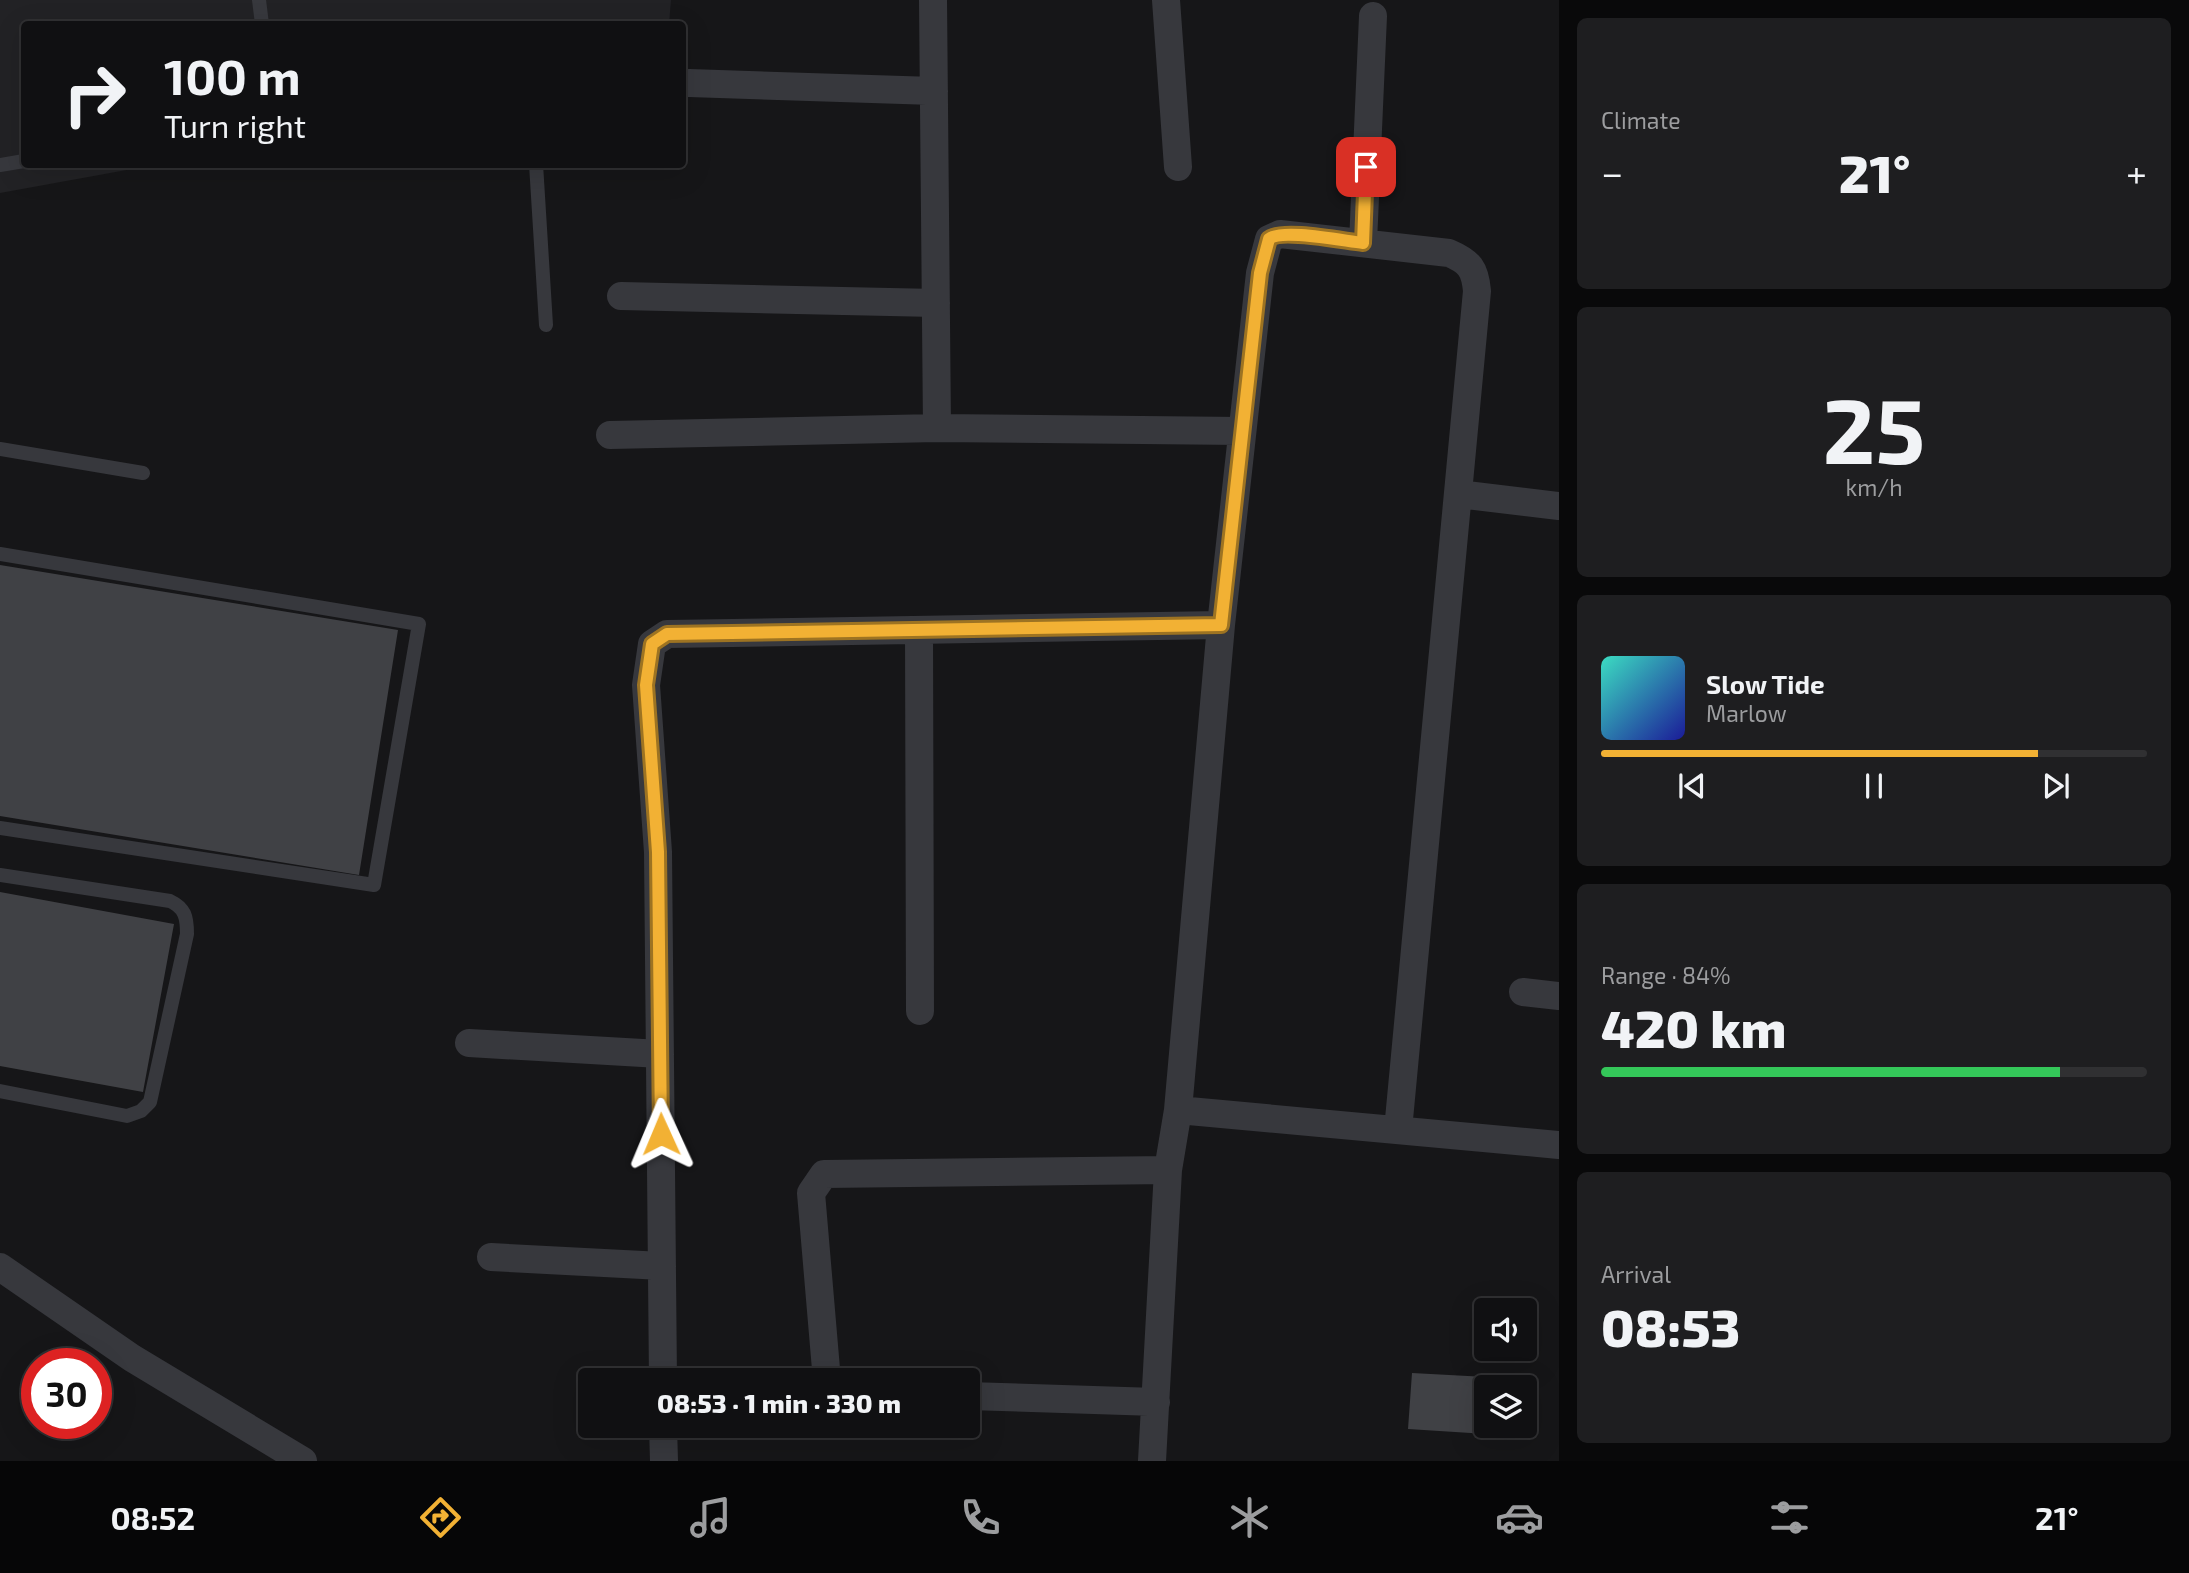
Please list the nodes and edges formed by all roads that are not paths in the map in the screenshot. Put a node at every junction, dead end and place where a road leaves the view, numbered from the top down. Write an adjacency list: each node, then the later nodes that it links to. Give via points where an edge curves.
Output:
1 (259, 0): 5 (lane)
2 (933, 0): 7 (street)
3 (1166, 0): 10 (street)
4 (1373, 16): 12 (street)
5 (262, 21)
6 (689, 83): 7 (street)
7 (934, 91): 14 (street)
8 (21, 162): 9 (lane)
9 (0, 165)
10 (1178, 167)
11 (536, 168): 15 (lane)
12 (1363, 243): 17 (street, via 1286,234 1269,239 1260,273); 21 (street, via 1449,253 1476,271)
13 (621, 296): 14 (street)
14 (936, 303): 16 (street)
15 (546, 325)
16 (937, 428): 17 (street); 18 (street)
17 (1242, 431): 24 (street)
18 (610, 435)
19 (0, 449): 20 (lane)
20 (143, 473)
21 (1458, 494): 22 (street); 35 (street)
22 (1559, 506)
23 (0, 554): 26 (lane, via 419,624 374,885)
24 (1221, 625): 25 (street); 34 (street)
25 (919, 630): 30 (street); 32 (street, via 667,634 652,644 646,685 658,852)
26 (0, 828)
27 (0, 875): 33 (lane, via 170,901 180,906 187,926 150,1102 141,1111 127,1116)
28 (1523, 992): 29 (street)
29 (1559, 996)
30 (920, 1011)
31 (469, 1043): 32 (street)
32 (660, 1054): 39 (street)
33 (0, 1091)
34 (1178, 1110): 35 (street); 37 (street)
35 (1398, 1130): 36 (street)
36 (1559, 1145)
37 (1168, 1170): 42 (street, via 824,1174 811,1193); 44 (street)
38 (491, 1257): 39 (street)
39 (662, 1266): 41 (street)
40 (0, 1267): 46 (street, via 132,1358)
41 (663, 1368)
42 (826, 1368)
43 (980, 1396): 44 (street)
44 (1156, 1402): 48 (street)
45 (663, 1438): 47 (street)
46 (303, 1461)
47 (664, 1461)
48 (1152, 1461)

